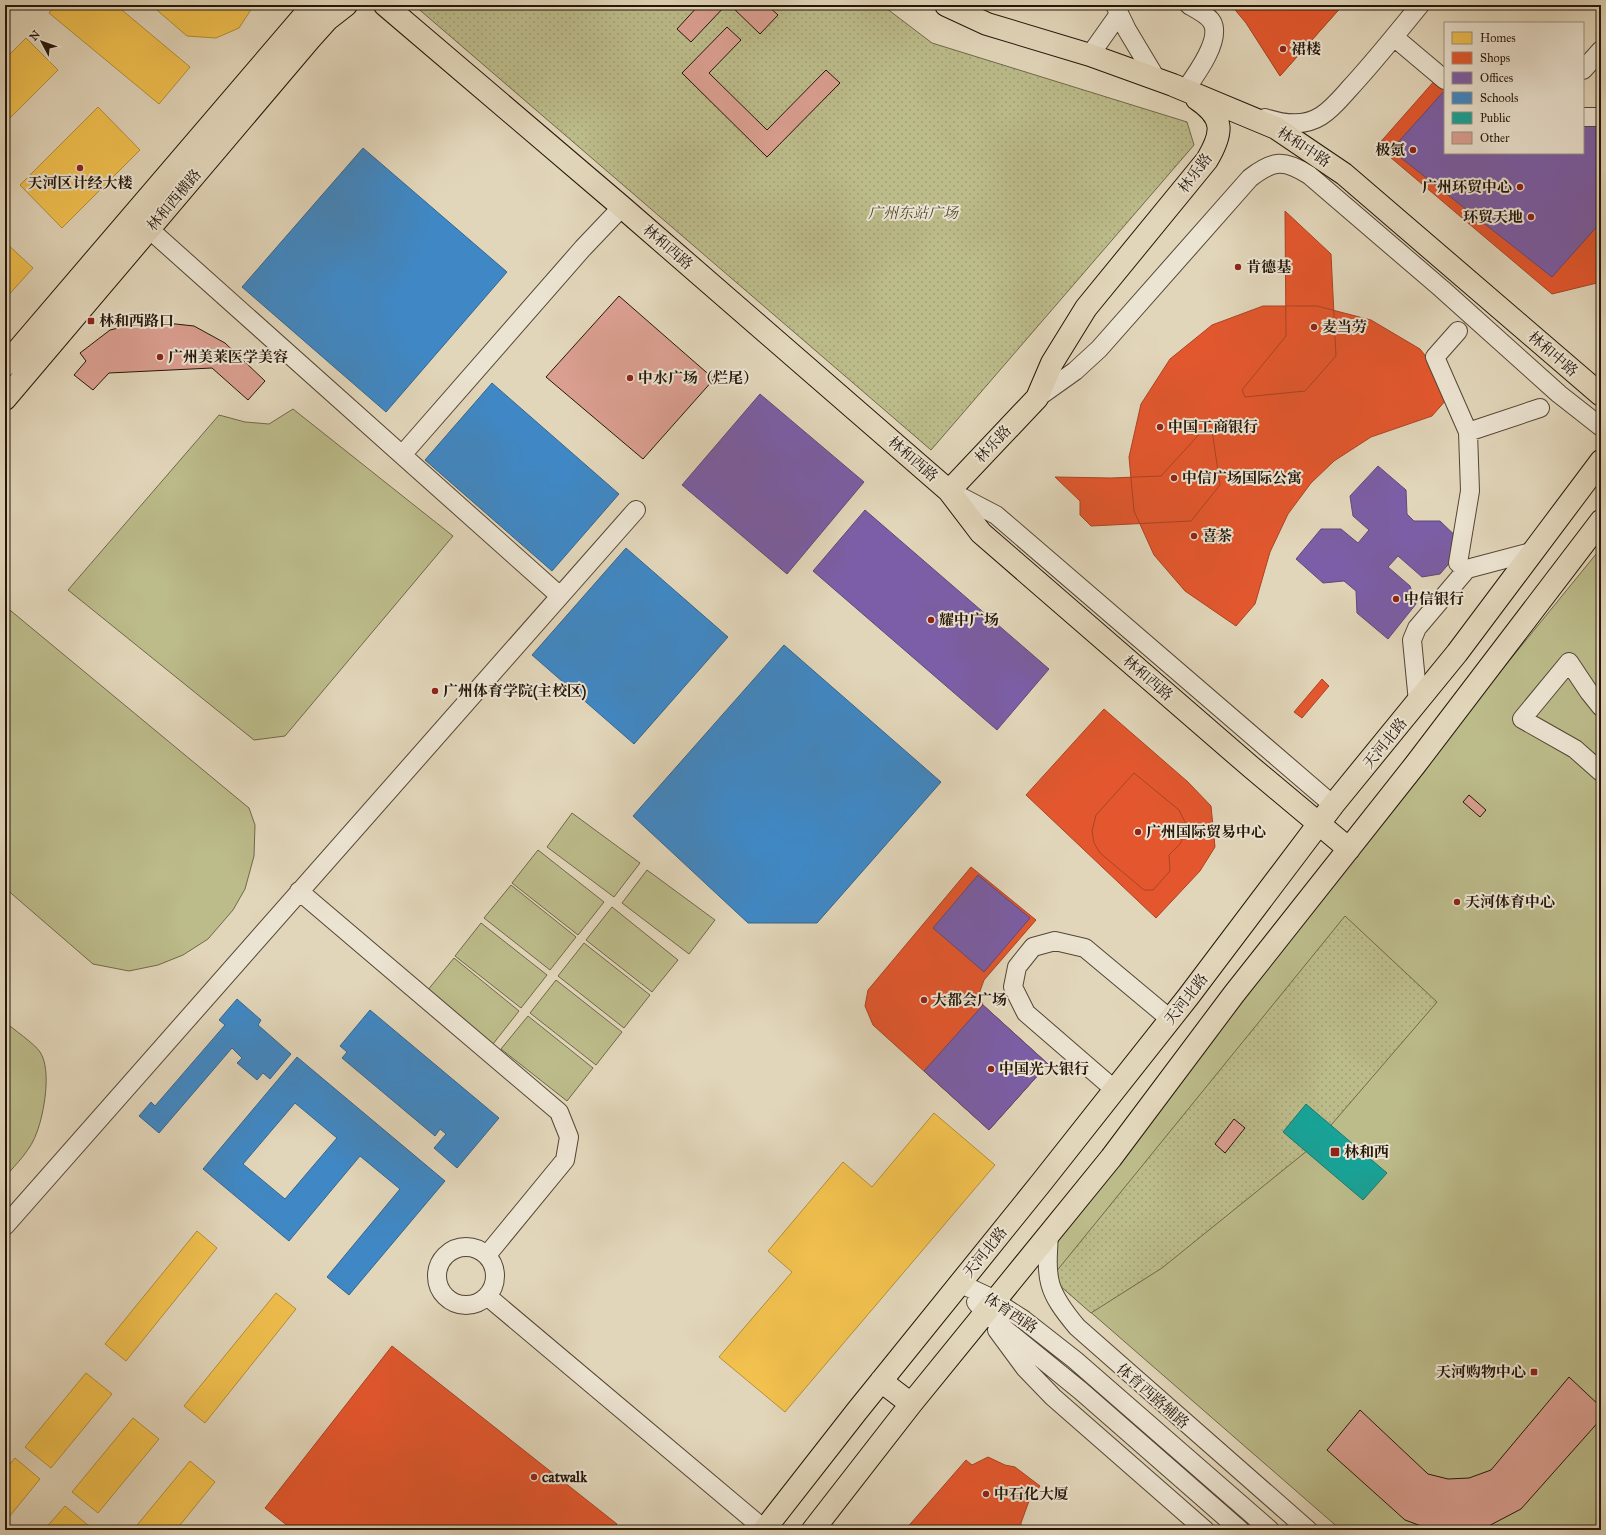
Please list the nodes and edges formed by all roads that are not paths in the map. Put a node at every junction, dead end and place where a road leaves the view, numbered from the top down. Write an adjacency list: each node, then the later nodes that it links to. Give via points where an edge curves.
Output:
1 (313, 5): 19 (main road, 林和西横路)
2 (346, 5): 20 (main road, 林和西横路, via 328,19 310,39)
3 (385, 5): 18 (main road, 林和西路)
4 (946, 5): 10 (main road, 林和中路, via 987,24)
5 (1189, 5): 14 (street, via 1212,22 1215,33 1199,70)
6 (1420, 5): 8 (street)
7 (1117, 10): 10 (street); 13 (street)
8 (1394, 37): 12 (street); 14 (street, via 1336,104 1320,117 1300,124 1278,122)
9 (1601, 50): 11 (street)
10 (1090, 55): 13 (main road, 林和中路)
11 (1584, 69)
12 (1444, 79)
13 (1157, 80): 14 (main road, 林和中路)
14 (1185, 90): 23 (main road, 林和中路, via 1276,128 1344,174); 24 (main road, 林乐路, via 1211,108 1216,115 1218,135 1214,148 1207,160 1086,308 1052,363)
15 (1584, 117): 16 (street)
16 (1601, 117)
17 (1309, 175): 24 (street, 林乐路, via 1289,164 1281,163 1270,165 1250,178 1099,349 1075,371); 27 (street, 林和中路, via 1559,394)
18 (622, 207): 29 (street); 31 (main road, 林和西路)
19 (133, 215): 20 (street); 22 (main road, 林和西横路)
20 (149, 229): 25 (main road, 林和西横路); 29 (street)
21 (1458, 331): 28 (street, via 1435,357)
22 (5, 365)
23 (1601, 395)
24 (1037, 398): 31 (main road, 林乐路)
25 (5, 399)
26 (1540, 408): 28 (street)
27 (1601, 427)
28 (1468, 432): 35 (street, via 1470,491)
29 (402, 455): 36 (street)
30 (1601, 461): 34 (main road, 天河北路)
31 (949, 491): 40 (street, 林和西路, via 996,515); 41 (main road, 林和西路, via 981,533)
32 (636, 510): 36 (street)
33 (1601, 521): 42 (main road)
34 (1531, 552): 37 (main road, 天河北路); 37 (street, via 1467,569 1417,628 1412,640)
35 (1458, 563)
36 (560, 596): 43 (street)
37 (1418, 702): 40 (main road, 天河北路)
38 (1601, 707): 39 (street, via 1569,662 1522,719 1576,749)
39 (1601, 772)
40 (1333, 805): 41 (main road, 天河北路)
41 (1319, 825): 42 (main road, 林和西路); 44 (main road, 天河北路)
42 (1349, 849): 47 (main road)
43 (299, 891): 46 (street); 48 (street, via 559,1112 569,1137 565,1160)
44 (1170, 1019): 45 (main road, 天河北路); 45 (street, via 1085,948 1055,941 1032,948 1017,967 1013,987 1026,1013)
45 (1115, 1090): 49 (main road, 天河北路)
46 (5, 1226)
47 (1049, 1234): 51 (main road); 59 (street, 体育西路辅路, via 1048,1279 1058,1303 1077,1327)
48 (486, 1255): 50 (street, via 494,1265 496,1275 495,1284); 50 (street, via 473,1248 455,1249 440,1263 437,1277 441,1292 457,1304 477,1304)
49 (960, 1283): 51 (street, 体育西路); 52 (main road, 天河北路)
50 (488, 1296): 54 (street)
51 (990, 1307): 53 (main road); 56 (street, via 1025,1368 1039,1384); 57 (street, 体育西路); 58 (street, 体育西路, via 1024,1320 1075,1360)
52 (881, 1381): 53 (main road); 54 (main road, 天河北路)
53 (911, 1404): 55 (main road)
54 (764, 1530)
55 (813, 1530)
56 (1204, 1530)
57 (1240, 1530)
58 (1270, 1530)
59 (1308, 1530)

